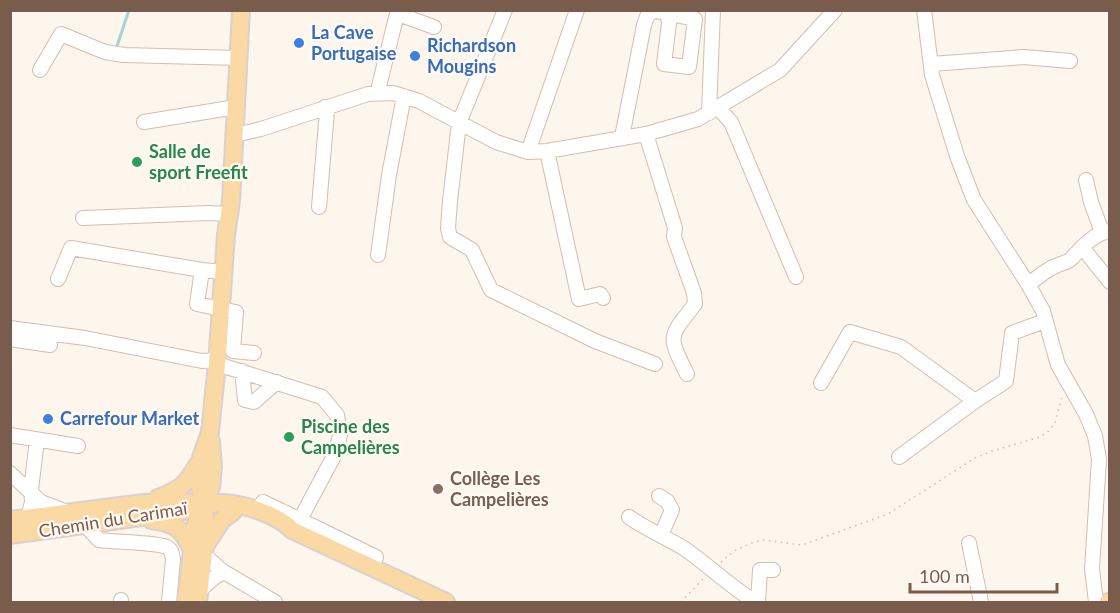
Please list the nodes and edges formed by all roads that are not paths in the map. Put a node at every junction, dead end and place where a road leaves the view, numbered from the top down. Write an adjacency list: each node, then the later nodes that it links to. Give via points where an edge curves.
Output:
1 (241, 10): 11 (main road)
2 (251, 10): 11 (street)
3 (504, 10): 22 (street)
4 (577, 10): 27 (street)
5 (713, 10): 20 (street)
6 (835, 10): 20 (street, via 780,70)
7 (924, 10): 14 (street)
8 (398, 12): 10 (street); 16 (street, via 379,86)
9 (668, 13): 25 (street, via 656,10 648,14)
10 (434, 27)
11 (240, 30): 12 (main road)
12 (238, 58): 15 (street, via 124,55 105,52 61,34); 18 (main road)
13 (1070, 61): 14 (street, via 1024,57)
14 (931, 64): 40 (street, via 974,200)
15 (40, 70)
16 (381, 93): 17 (street); 19 (street)
17 (404, 96): 22 (street); 34 (street)
18 (236, 107): 21 (street); 24 (main road)
19 (325, 107): 24 (street); 29 (street)
20 (713, 111): 23 (street); 37 (street, via 731,122)
21 (144, 122)
22 (459, 123): 27 (street, via 496,142); 49 (street, via 448,228 450,237 472,250 491,290 595,341)
23 (646, 134): 25 (street); 51 (street, via 694,293 695,304 673,333 673,348)
24 (235, 135): 30 (main road)
25 (622, 137): 26 (street)
26 (547, 151): 27 (street); 41 (street, via 579,299 600,294)
27 (528, 152)
28 (1086, 180): 32 (street, via 1091,202)
29 (319, 207)
30 (229, 214): 31 (street); 36 (main road)
31 (83, 218)
32 (1106, 231): 33 (street)
33 (1079, 249): 39 (street); 40 (street, via 1073,257)
34 (378, 255)
35 (202, 270): 36 (street); 38 (street, via 71,248); 42 (street, via 197,304)
36 (223, 272): 42 (main road)
37 (796, 277)
38 (57, 279)
39 (1110, 282)
40 (1028, 284): 43 (street)
41 (603, 298)
42 (221, 309): 47 (street, via 236,312 233,351); 48 (main road)
43 (1045, 321): 54 (street, via 1012,333 1006,381); 85 (street, via 1055,358 1086,414 1098,446 1092,569)
44 (10, 328): 48 (street)
45 (10, 339): 46 (street)
46 (50, 345)
47 (254, 354)
48 (217, 362): 50 (street); 59 (main road)
49 (655, 364)
50 (242, 371): 52 (street); 52 (street, via 245,400 254,402)
51 (687, 374)
52 (277, 382): 72 (street, via 322,397 337,415 340,435 336,452)
53 (821, 383): 54 (street, via 850,332 901,347)
54 (975, 401): 58 (street)
55 (10, 435): 56 (street)
56 (37, 440): 57 (street); 61 (street)
57 (78, 446)
58 (899, 457)
59 (207, 463): 63 (main road, via 184,486); 64 (main road, via 199,482); 65 (main road, via 226,490)
60 (10, 473): 61 (street)
61 (31, 490): 67 (street); 67 (street)
62 (659, 496): 73 (street, via 668,501 672,510)
63 (144, 503): 64 (main road, Chemin du Carimaï, via 182,501); 67 (main road, Chemin du Carimaï)
64 (202, 506): 65 (main road, via 223,503); 66 (main road); 69 (main road, Chemin du Carimaï); 76 (main road, via 195,527)
65 (257, 510): 72 (main road)
66 (233, 512): 72 (main road, via 282,530); 76 (main road, via 222,520)
67 (38, 516): 70 (main road, Chemin du Carimaï); 71 (main road, Chemin du Carimaï); 74 (main road, Chemin du Carimaï)
68 (629, 517): 73 (street)
69 (132, 518): 71 (main road, Chemin du Carimaï); 76 (main road, via 177,526)
70 (10, 520)
71 (84, 524): 80 (street, via 99,540 169,548 173,560)
72 (301, 528): 82 (main road)
73 (661, 535): 83 (street)
74 (10, 536)
75 (969, 543): 84 (street)
76 (200, 550): 78 (street); 79 (main road)
77 (772, 570): 83 (street, via 760,570)
78 (224, 572): 79 (street); 81 (street)
79 (193, 596)
80 (169, 603)
81 (274, 603)
82 (446, 603)
83 (756, 603)
84 (981, 603)
85 (1096, 603)

